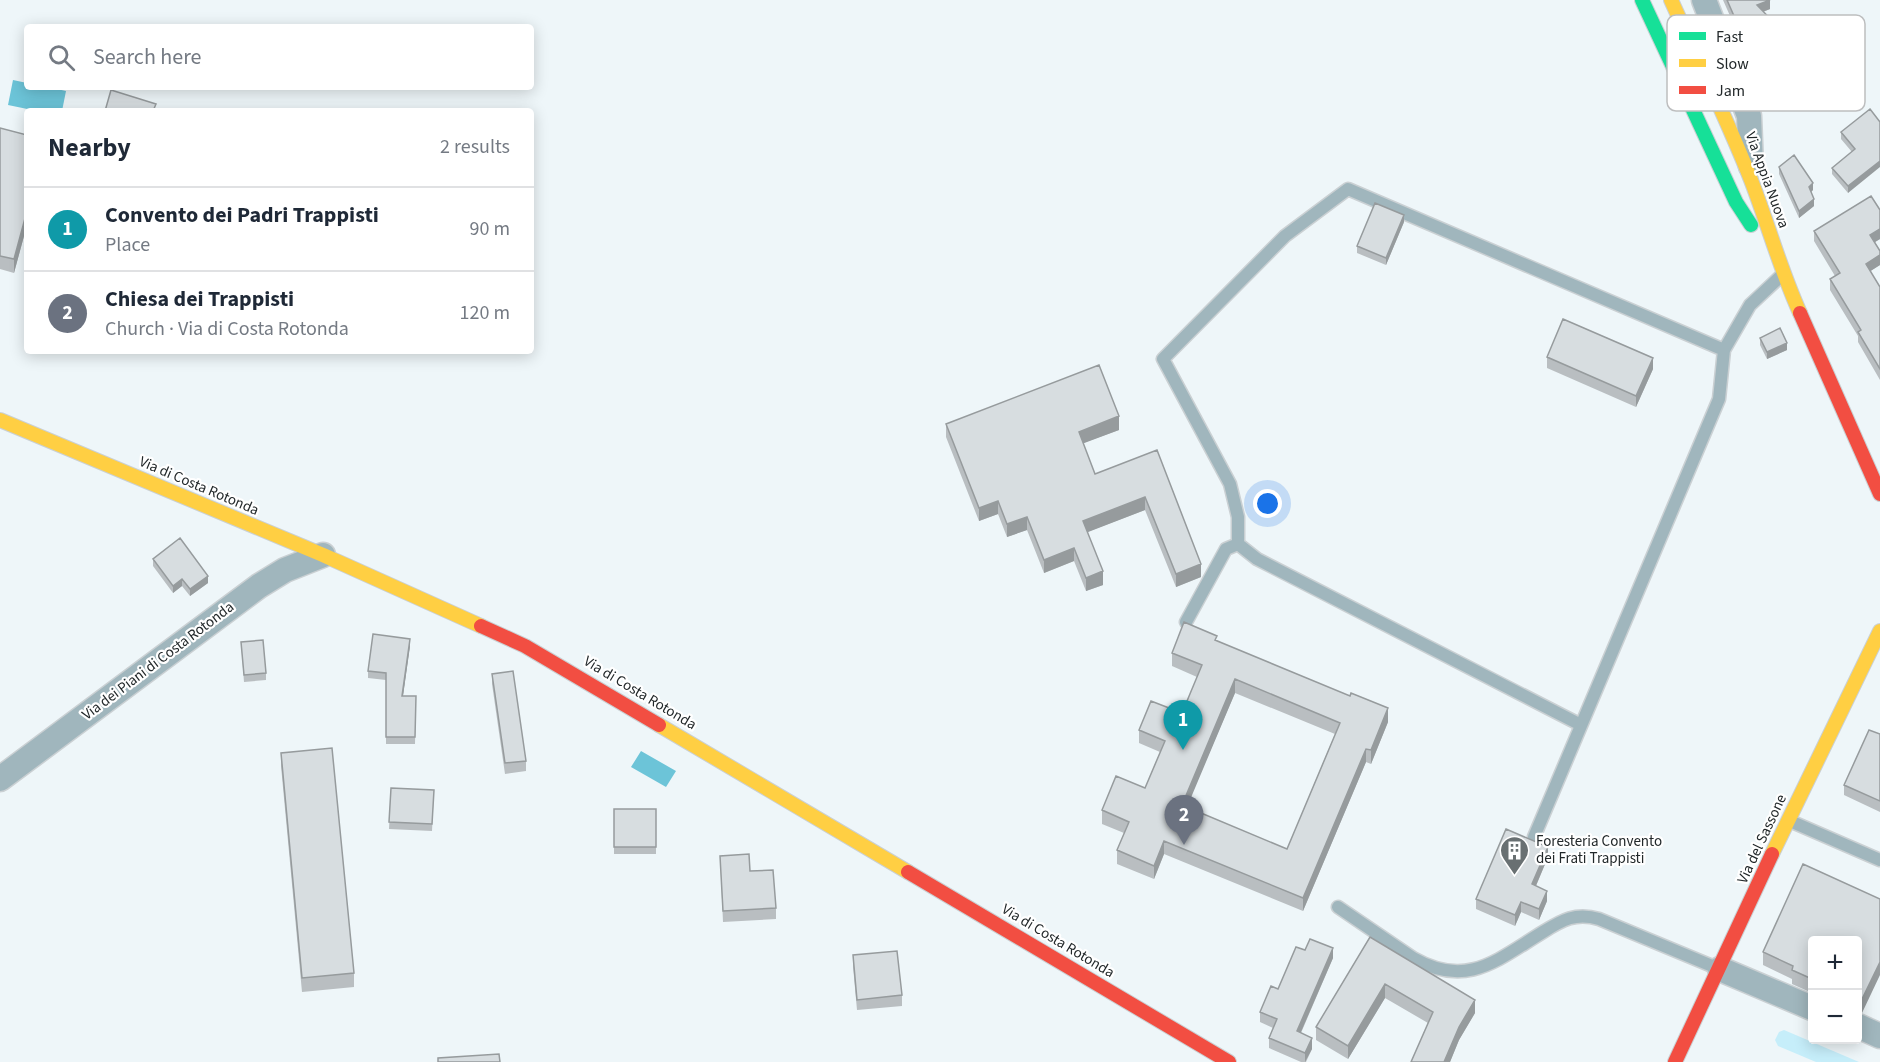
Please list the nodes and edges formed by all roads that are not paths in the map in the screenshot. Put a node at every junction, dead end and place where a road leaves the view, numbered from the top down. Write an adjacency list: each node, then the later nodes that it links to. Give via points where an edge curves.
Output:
1 (1642, 0): 6 (main road, Via Appia Nuova)
2 (1671, 0): 4 (main road, Via Appia Nuova)
3 (1704, 0): 5 (street)
4 (1678, 15)
5 (1710, 15)
6 (1667, 54)
7 (1694, 111): 11 (main road, Via Appia Nuova, via 1736,202)
8 (1722, 111): 10 (main road, Via Appia Nuova)
9 (1747, 111): 10 (street)
10 (1752, 183): 11 (main road, Via Appia Nuova)
11 (1783, 275): 12 (main road, Via Appia Nuova); 13 (lane, via 1750,304)
12 (1803, 322): 14 (main road); 16 (main road, Via Appia Nuova)
13 (1724, 350): 17 (lane, via 1348,189 1285,236 1163,359 1230,484 1238,517); 21 (lane, via 1719,399)
14 (1848, 386)
15 (0, 420): 18 (main road, Via di Costa Rotonda)
16 (1880, 494)
17 (1238, 544): 19 (lane, via 1226,549); 21 (lane, via 1257,559)
18 (323, 555): 22 (street, Via dei Piani di Costa Rotonda, via 285,570 259,586); 31 (main road, Via di Costa Rotonda, via 551,660)
19 (1186, 622)
20 (1880, 631): 23 (main road, Via del Sassone)
21 (1581, 725): 24 (lane)
22 (0, 778)
23 (1789, 821): 25 (lane); 27 (main road, Via del Sassone)
24 (1534, 837)
25 (1880, 860)
26 (1338, 907): 27 (lane, via 1413,958 1446,972 1479,968 1558,922 1580,915 1599,919)
27 (1720, 969): 28 (street); 32 (main road, Via del Sassone)
28 (1808, 1006)
29 (1862, 1028): 30 (street)
30 (1880, 1036)
31 (1229, 1062)
32 (1675, 1062)

